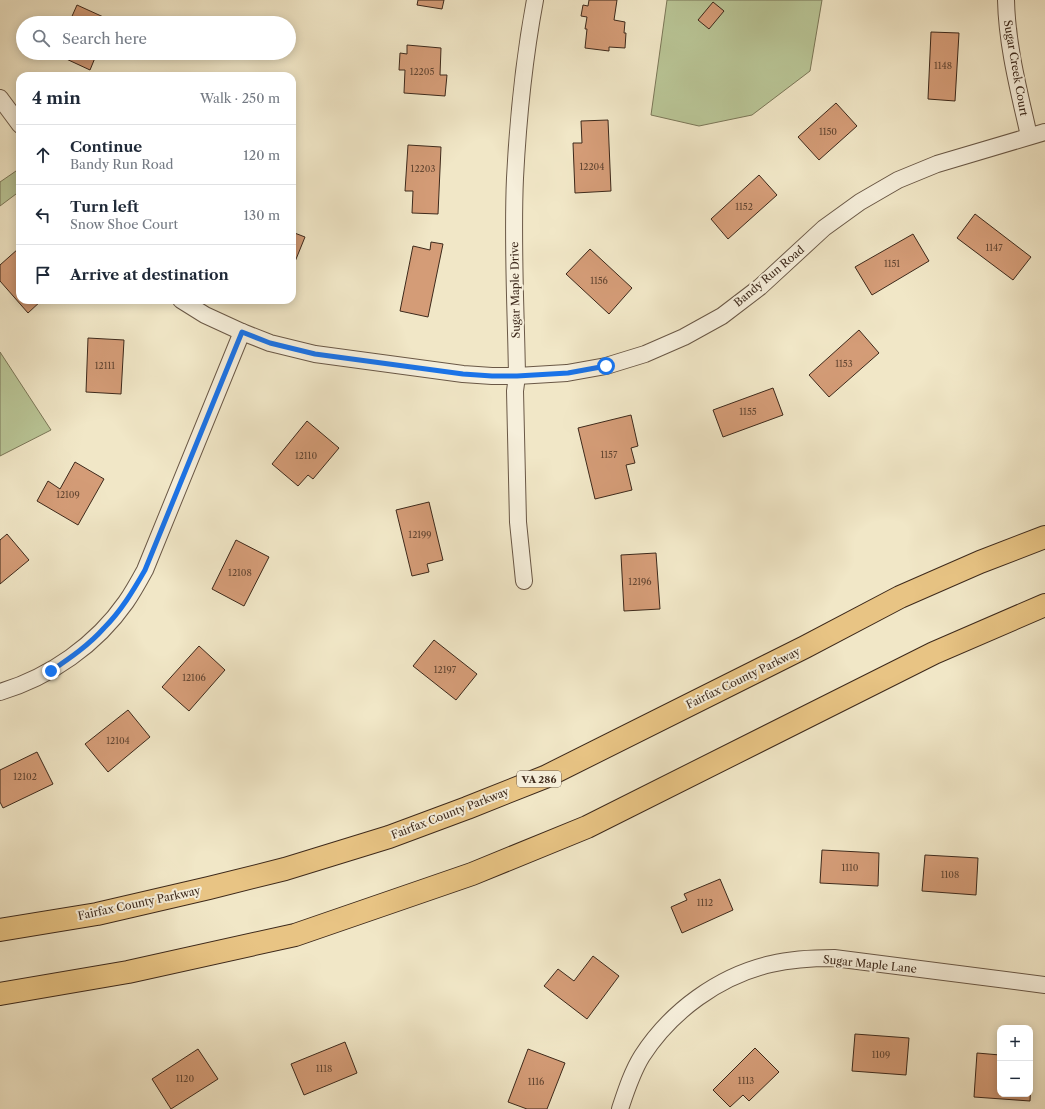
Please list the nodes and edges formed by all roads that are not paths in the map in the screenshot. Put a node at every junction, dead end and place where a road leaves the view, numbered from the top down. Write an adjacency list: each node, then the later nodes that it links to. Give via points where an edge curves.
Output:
1 (535, 0): 9 (street, Sugar Maple Drive, via 521,94 515,178)
2 (1006, 0): 6 (street, Sugar Creek Court, via 1014,69)
3 (0, 98): 4 (street)
4 (16, 120)
5 (1045, 132): 6 (street, Bandy Run Road)
6 (1029, 136): 9 (street, Bandy Run Road, via 937,164 898,180 860,202 824,228 760,287 722,316 684,337 645,354 606,366 568,373)
7 (187, 304): 8 (street, Bandy Run Road)
8 (242, 332): 9 (street, Bandy Run Road, via 270,343 315,354 463,374); 13 (street, via 145,570 126,602 79,652 51,671)
9 (517, 376): 11 (street, Sugar Maple Drive, via 515,391 518,522)
10 (1045, 537): 14 (highway, Fairfax County Parkway / VA 286, via 900,597 806,647 545,777 467,808 389,837 285,869 97,914)
11 (524, 581)
12 (1045, 605): 16 (highway, via 934,653 586,827 472,874 295,935 128,972)
13 (0, 692)
14 (0, 930)
15 (1045, 985): 17 (street, Sugar Maple Lane, via 834,958 802,958 770,964 738,975 707,991 689,1004 660,1032 642,1056 628,1083)
16 (0, 994)
17 (620, 1109)

